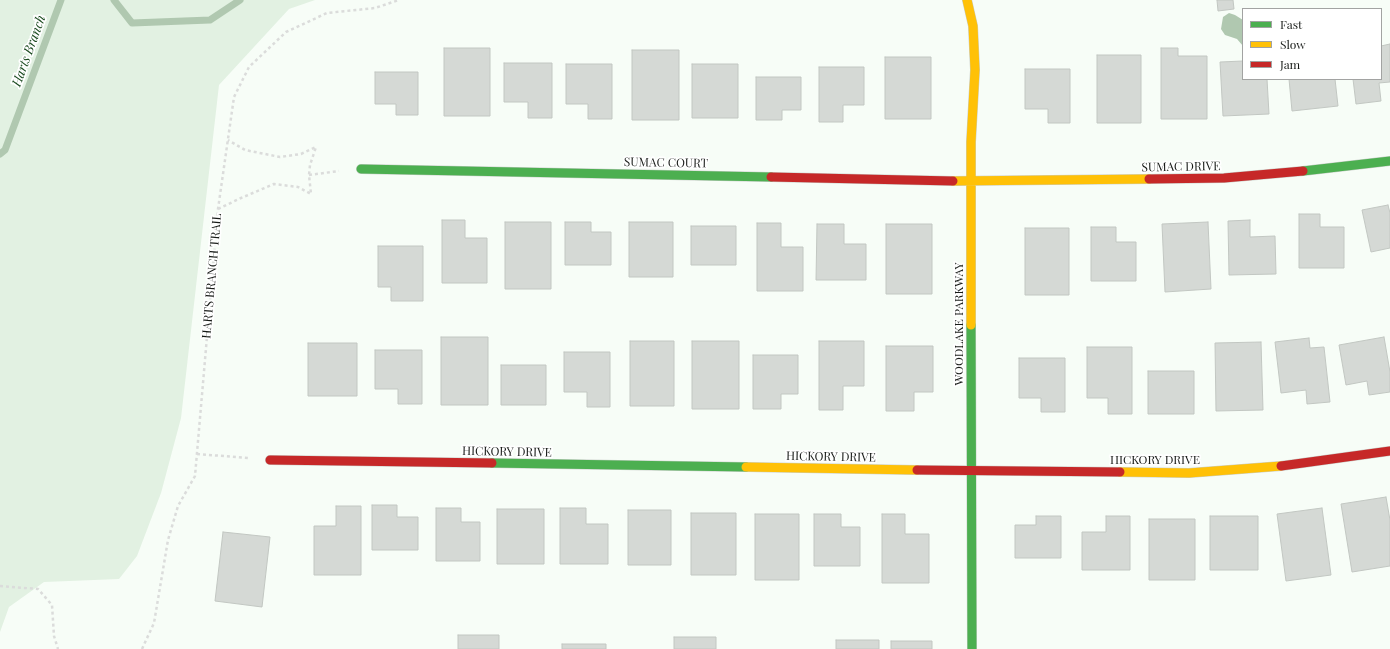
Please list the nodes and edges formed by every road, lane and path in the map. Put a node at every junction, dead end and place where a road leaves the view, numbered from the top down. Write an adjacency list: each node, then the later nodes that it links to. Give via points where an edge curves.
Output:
1 (399, 0): 3 (path, HARTS BRANCH TRAIL, via 374,8 327,13 286,32 249,67 234,97)
2 (967, 0): 7 (street, WOODLAKE PARKWAY, via 973,26 975,70)
3 (228, 140): 6 (path, via 245,150 280,157 301,154 316,147); 8 (path, HARTS BRANCH TRAIL)
4 (1390, 161): 7 (street, SUMAC DRIVE, via 1224,178)
5 (361, 168): 6 (path); 7 (street, SUMAC COURT)
6 (309, 174): 8 (path, via 311,194 298,187 274,184)
7 (971, 180): 12 (street, WOODLAKE PARKWAY)
8 (218, 210): 10 (path, HARTS BRANCH TRAIL)
9 (1390, 451): 12 (street, HICKORY DRIVE, via 1288,466 1189,473)
10 (197, 454): 11 (path); 15 (path, HARTS BRANCH TRAIL, via 195,476 178,506 168,540 154,623)
11 (270, 460): 12 (street, HICKORY DRIVE)
12 (972, 471): 16 (street, WOODLAKE PARKWAY)
13 (0, 586): 14 (path, via 38,589 52,605 54,636)
14 (58, 649)
15 (142, 649)
16 (972, 649)

